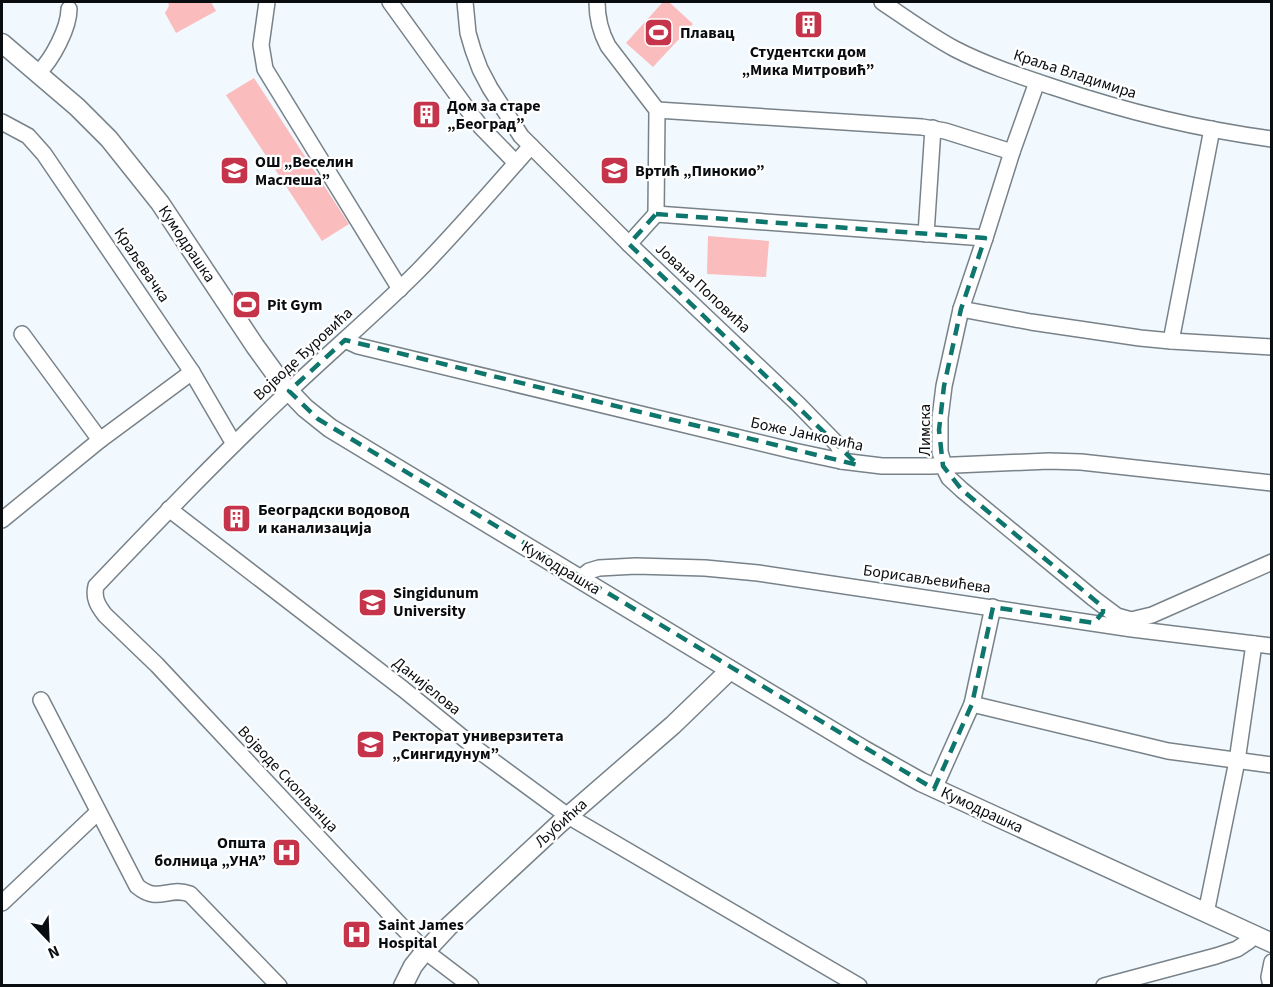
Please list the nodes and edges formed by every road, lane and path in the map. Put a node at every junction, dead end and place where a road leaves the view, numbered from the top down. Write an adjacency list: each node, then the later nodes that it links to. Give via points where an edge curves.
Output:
1 (267, 2): 22 (street, via 261,45 265,69)
2 (390, 2): 17 (street, via 480,127)
3 (465, 2): 15 (street, Јована Поповића, via 468,33 480,69 510,120)
4 (597, 2): 10 (street, via 608,46)
5 (882, 2): 9 (street, Краља Владимира, via 956,49)
6 (69, 9): 8 (street, via 67,26)
7 (2, 43): 8 (street, Кумодрашка)
8 (38, 73): 29 (street, Кумодрашка, via 99,128 137,173)
9 (1037, 82): 13 (street, Краља Владимира, via 1091,100); 16 (street, Лимска)
10 (657, 110): 12 (street); 18 (street)
11 (2, 122): 28 (street, Краљевачка, via 28,136 44,154)
12 (933, 129): 16 (street); 19 (street)
13 (1212, 129): 14 (street, Краља Владимира); 26 (street)
14 (1272, 139)
15 (531, 146): 17 (street, Војводе Ђуровића); 21 (street, Јована Поповића)
16 (1012, 152): 20 (street, Лимска)
17 (516, 163): 22 (street, Војводе Ђуровића)
18 (656, 214): 19 (street); 21 (street)
19 (926, 234): 20 (street)
20 (985, 238): 23 (street, Лимска)
21 (629, 244): 32 (street, Јована Поповића, via 798,404 837,444)
22 (400, 289): 25 (street, Војводе Ђуровића)
23 (961, 309): 26 (street); 33 (street, Лимска, via 940,410)
24 (22, 334): 30 (street)
25 (345, 340): 29 (street, Војводе Ђуровића); 32 (street, Боже Јанковића)
26 (1171, 341): 27 (street)
27 (1272, 347)
28 (192, 372): 30 (street); 31 (street, Краљевачка)
29 (289, 391): 31 (street, Војводе Ђуровића); 38 (street, Кумодрашка, via 330,428)
30 (100, 440): 36 (street)
31 (234, 444): 35 (street, Војводе Ђуровића)
32 (841, 461): 33 (street, Боже Јанковића)
33 (943, 466): 34 (street, Боже Јанковића, via 1081,462); 41 (street, Лимска, via 962,490)
34 (1272, 483)
35 (169, 509): 39 (street, Војводе Ђуровића); 54 (street, Данијелова)
36 (2, 520)
37 (1272, 561): 42 (street, Лимска)
38 (579, 579): 40 (street, Борисављевићева, via 599,568 705,568); 47 (street, Кумодрашка)
39 (96, 586): 59 (street, Војводе Скопљанца, via 95,599 105,615 157,665)
40 (993, 607): 43 (street, Борисављевићева); 49 (street)
41 (1103, 607): 42 (street, Лимска, via 1125,619); 43 (street, via 1102,616)
42 (1160, 612): 44 (street, via 1158,622)
43 (1094, 623): 44 (street, Борисављевићева)
44 (1165, 632): 45 (street, Борисављевићева)
45 (1254, 644): 46 (street, Борисављевићева); 50 (street)
46 (1272, 646)
47 (730, 670): 52 (street, Кумодрашка); 54 (street, Љубићка)
48 (41, 700): 53 (street)
49 (972, 704): 50 (street, via 1168,751); 52 (street)
50 (1237, 761): 51 (street); 56 (street)
51 (1272, 765)
52 (934, 789): 56 (street, Кумодрашка)
53 (98, 812): 55 (street); 61 (street, via 137,886 156,895 179,891 190,894)
54 (568, 816): 59 (street, Љубићка); 64 (street, Данијелова)
55 (2, 903)
56 (1206, 913): 57 (street, Кумодрашка)
57 (1252, 934): 58 (street, Кумодрашка); 65 (street, via 1237,949)
58 (1272, 943)
59 (425, 951): 62 (street, Љубићка); 63 (street, Војводе Скопљанца)
60 (1272, 962): 66 (street)
61 (279, 986)
62 (403, 986)
63 (471, 986)
64 (859, 986)
65 (1104, 986)
66 (1270, 986)

